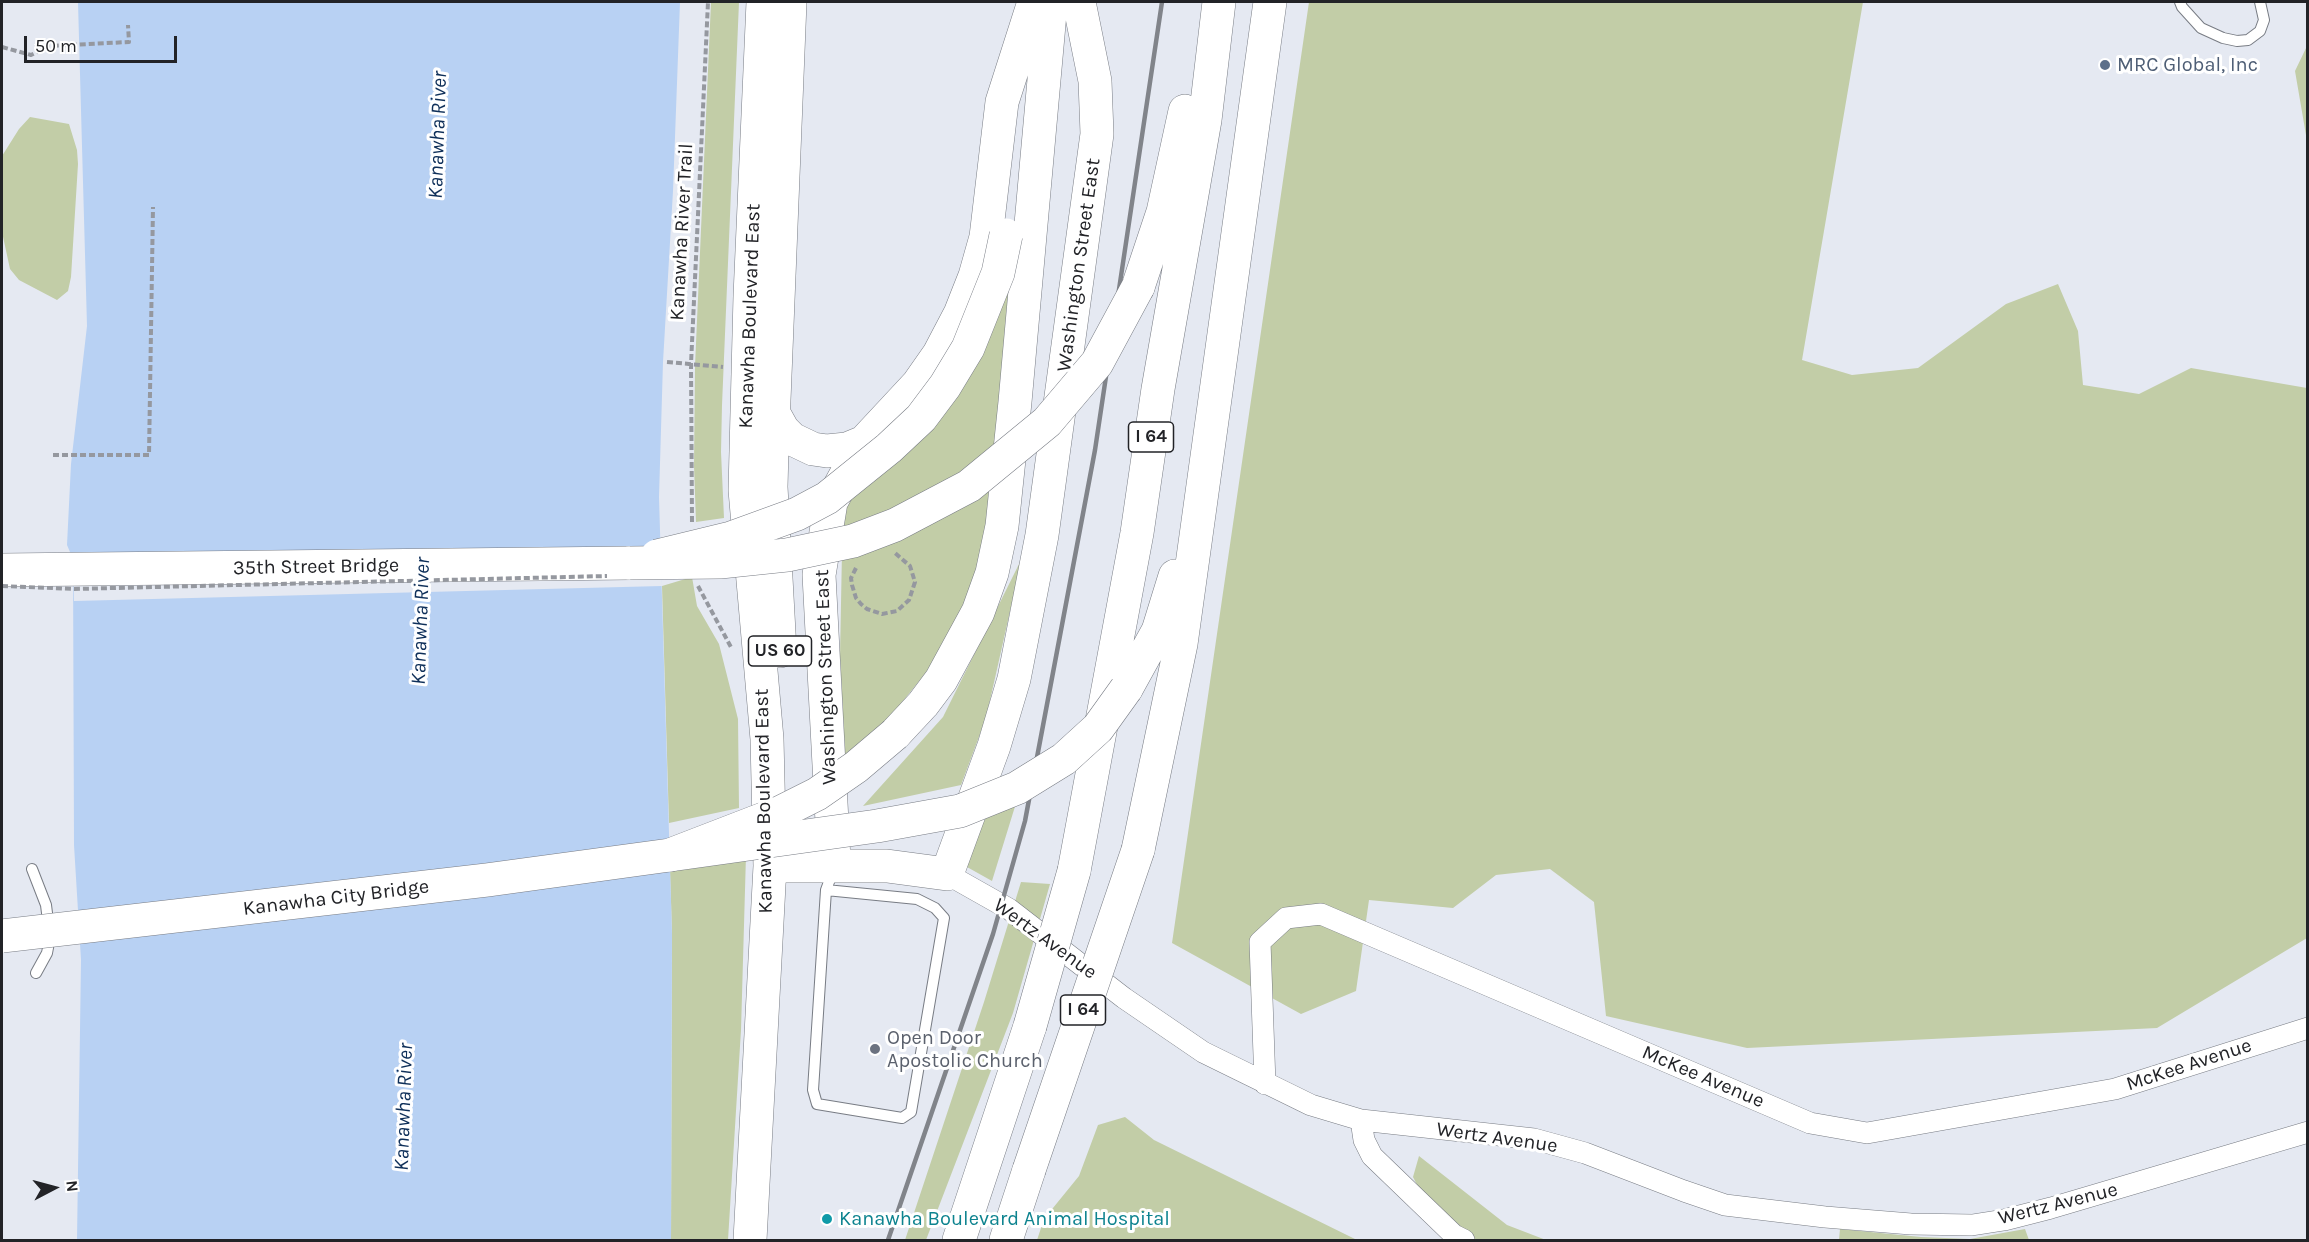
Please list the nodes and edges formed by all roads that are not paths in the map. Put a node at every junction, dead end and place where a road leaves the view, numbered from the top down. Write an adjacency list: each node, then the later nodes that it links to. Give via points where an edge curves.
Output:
1 (763, 2): 16 (main road, Kanawha Boulevard East / US 60, via 745,490)
2 (790, 2): 10 (main road, Kanawha Boulevard East / US 60)
3 (1078, 2): 18 (main road, Washington Street East, via 1095,81 1097,134 1042,534 1014,679)
4 (1211, 2): 14 (main road, bridge, via 1163,212 1138,287 1096,363 1047,422 969,486 895,525 853,541 787,555)
5 (1219, 2): 28 (main road, I 64, bridge, via 1205,120 1137,533 1074,871 1030,1026)
6 (1270, 2): 11 (main road, I 64)
7 (2180, 2): 8 (lane, via 2201,28 2237,41 2248,40 2260,31 2264,20)
8 (2260, 2)
9 (1039, 5): 12 (main road, Washington Street East, via 1002,102 986,237 960,314 918,384); 14 (main road, bridge, via 998,273 968,348 945,386 921,418 827,498 797,514 731,538); 15 (main road, bridge, via 1014,413 1002,526 992,573 978,612 924,704 856,766 817,794 779,813)
10 (773, 412): 12 (main road, via 792,439 813,449 847,449); 16 (main road, Kanawha Boulevard East / US 60, via 771,487 789,820)
11 (1210, 439): 15 (main road, bridge, via 1158,631 1126,689 1098,728 1064,759 1017,788 960,810 877,826); 29 (main road, I 64, bridge, via 1181,644 1137,850)
12 (864, 442): 19 (main road, Washington Street East, via 831,502 819,575)
13 (2, 570): 14 (main road, 35th Street Bridge)
14 (622, 570)
15 (670, 855): 20 (main road, Kanawha City Bridge, bridge)
16 (778, 866): 19 (main road, Wertz Avenue); 26 (main road, Kanawha Boulevard East / US 60); 27 (main road, Kanawha Boulevard East / US 60)
17 (32, 869): 21 (lane, via 46,905 50,937 47,953)
18 (947, 874): 19 (main road, Wertz Avenue, via 910,868); 23 (street, Wertz Avenue, via 1009,909 1124,998 1203,1052)
19 (830, 878): 19 (lane, via 917,899 944,918 911,1112 902,1118 817,1104 813,1090)
20 (2, 936)
21 (36, 973)
22 (2307, 1028): 23 (street, McKee Avenue, via 2115,1089 1867,1133 1810,1123 1321,914 1286,918 1260,942)
23 (1265, 1084): 24 (street, Wertz Avenue, via 1311,1105)
24 (1361, 1120): 25 (street, Wertz Avenue, via 1534,1139 1585,1153 1725,1204 1825,1217 1972,1225 2051,1208); 30 (street, via 1372,1156 1454,1235)
25 (2307, 1132)
26 (750, 1240)
27 (771, 1240)
28 (959, 1240)
29 (1006, 1240)
30 (1464, 1240)

